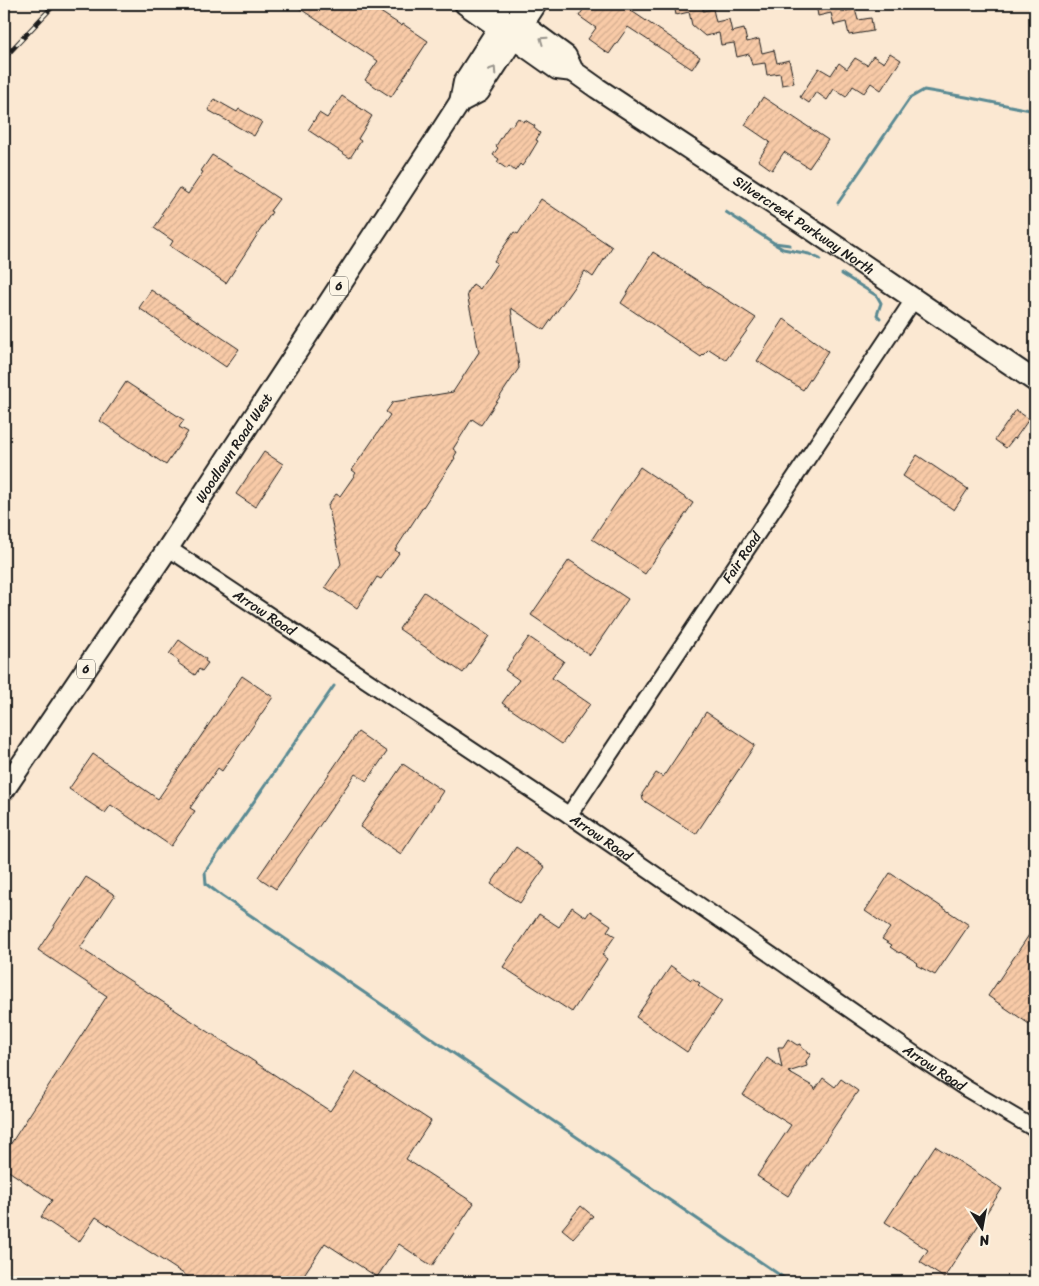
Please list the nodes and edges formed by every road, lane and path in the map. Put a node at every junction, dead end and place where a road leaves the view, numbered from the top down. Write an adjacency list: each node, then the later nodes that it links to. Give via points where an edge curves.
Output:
1 (465, 4): 3 (main road, Silvercreek Parkway North)
2 (536, 4): 3 (main road, Woodlawn Road West / 6)
3 (509, 19): 4 (main road, Silvercreek Parkway North, via 558,69 573,71); 6 (main road, Woodlawn Road West / 6, via 464,82 460,102)
4 (914, 299): 5 (main road, Silvercreek Parkway North); 8 (street, Fair Road)
5 (1035, 381)
6 (168, 548): 7 (main road, Woodlawn Road West / 6); 8 (street, Arrow Road)
7 (4, 790)
8 (569, 815): 9 (street, Arrow Road, via 917,1056)
9 (1035, 1129)

